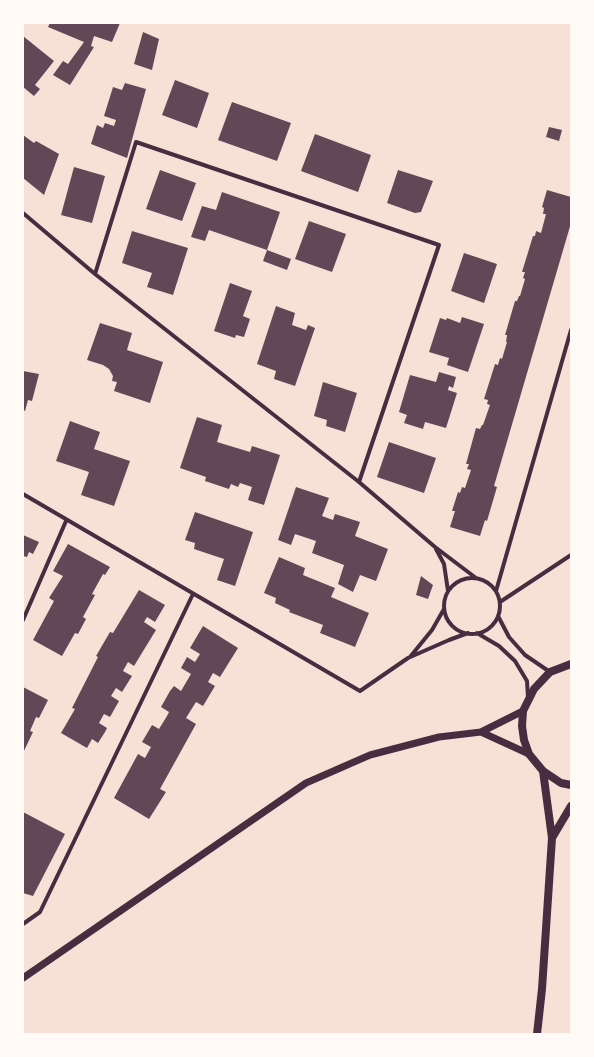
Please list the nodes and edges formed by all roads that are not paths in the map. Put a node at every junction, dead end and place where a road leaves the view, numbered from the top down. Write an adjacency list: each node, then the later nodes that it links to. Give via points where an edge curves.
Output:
1 (23, 213): 2 (street)
2 (95, 274): 4 (street); 4 (street, via 136,142 439,245)
3 (571, 330): 11 (street)
4 (359, 482): 7 (street)
5 (23, 494): 6 (street)
6 (66, 521): 12 (street); 16 (street)
7 (435, 546): 9 (street); 10 (street, via 444,564)
8 (571, 555): 13 (street)
9 (476, 578): 10 (street, via 460,580); 11 (street, via 487,582)
10 (448, 591): 14 (street)
11 (496, 591): 13 (street)
12 (193, 594): 19 (street, via 360,691); 30 (street, via 40,912)
13 (500, 602): 15 (street)
14 (444, 609): 17 (street, via 452,625); 19 (street, via 432,630)
15 (498, 616): 18 (street, via 486,630); 21 (street, via 509,637 525,655)
16 (23, 620)
17 (468, 633): 18 (street); 19 (street)
18 (477, 633): 22 (street, via 499,646 514,660 527,681)
19 (408, 658)
20 (571, 664): 21 (main road)
21 (550, 672): 22 (main road, via 537,684)
22 (528, 699): 23 (main road)
23 (523, 712): 24 (street); 25 (main road, via 522,726)
24 (481, 732): 25 (street); 31 (street, via 439,737 370,755 306,784)
25 (529, 754): 26 (main road)
26 (543, 771): 27 (main road, via 561,783); 29 (main road)
27 (571, 785)
28 (571, 806): 29 (main road)
29 (552, 838): 32 (main road)
30 (23, 924)
31 (23, 978)
32 (537, 1034)

